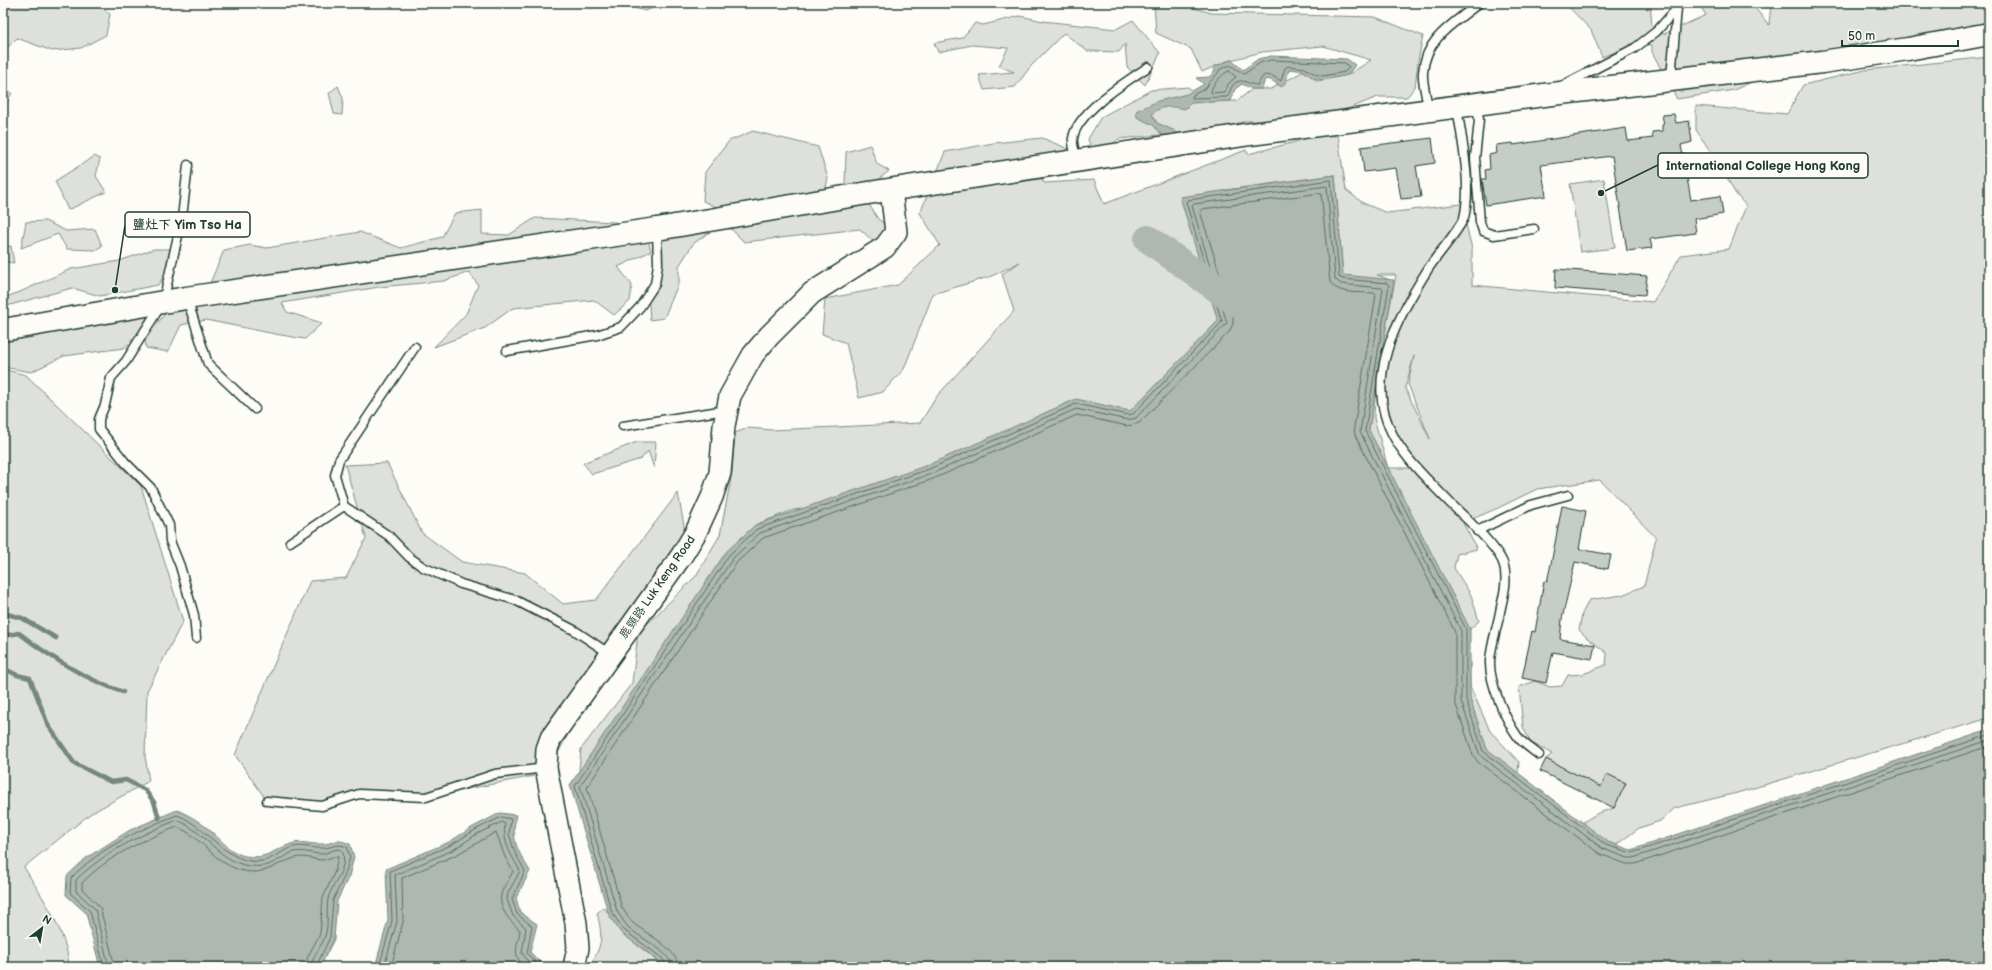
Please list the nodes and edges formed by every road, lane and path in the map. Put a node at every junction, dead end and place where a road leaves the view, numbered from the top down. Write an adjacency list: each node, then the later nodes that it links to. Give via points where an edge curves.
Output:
1 (1479, 3): 8 (lane, via 1436,38 1427,54 1423,73)
2 (1678, 6): 5 (lane); 6 (lane, via 1657,30 1635,48)
3 (1989, 34): 5 (main road, via 1822,62)
4 (1148, 67): 9 (lane, via 1105,95 1078,127 1073,138)
5 (1671, 79): 6 (main road)
6 (1544, 95): 7 (main road)
7 (1467, 105): 8 (main road); 13 (lane, via 1479,120 1475,158 1480,222 1483,231 1494,235); 24 (lane, via 1464,218 1417,287 1392,333 1382,367 1381,394 1384,416 1395,439 1413,465)
8 (1429, 112): 9 (main road, via 1244,135)
9 (1077, 162): 11 (main road)
10 (188, 165): 15 (lane, via 182,218)
11 (891, 190): 12 (main road); 20 (street, 鹿頸路 Luk Keng Road, via 896,232 885,247 812,293 769,336 744,369)
12 (657, 229): 14 (main road); 18 (lane, via 658,264 655,284 640,307 621,327 597,335)
13 (1534, 229)
14 (186, 298): 15 (main road); 19 (lane, via 208,364)
15 (163, 302): 16 (main road); 26 (lane, via 126,361 111,378 99,419 99,429 125,462 151,488 169,525 170,541 194,615)
16 (3, 330)
17 (415, 347): 23 (lane, via 339,460 335,475)
18 (507, 351)
19 (255, 409)
20 (726, 410): 21 (lane); 27 (street, 鹿頸路 Luk Keng Road, via 720,473 701,522 682,555)
21 (623, 426)
22 (1568, 495): 24 (lane, via 1531,504)
23 (344, 506): 25 (lane); 27 (lane, via 389,536 408,557 423,567 461,584 515,600 574,630)
24 (1477, 531): 28 (lane, via 1504,565 1506,579 1490,661 1492,679 1511,726 1519,738)
25 (290, 542)
26 (196, 638)
27 (610, 654): 29 (street, 鹿頸路 Luk Keng Road, via 551,738 547,749)
28 (1539, 755)
29 (546, 768): 30 (lane, via 495,774 426,797 359,794 322,806); 31 (street, 鹿頸路 Luk Keng Road, via 576,923 578,948)
30 (267, 801)
31 (574, 967)

